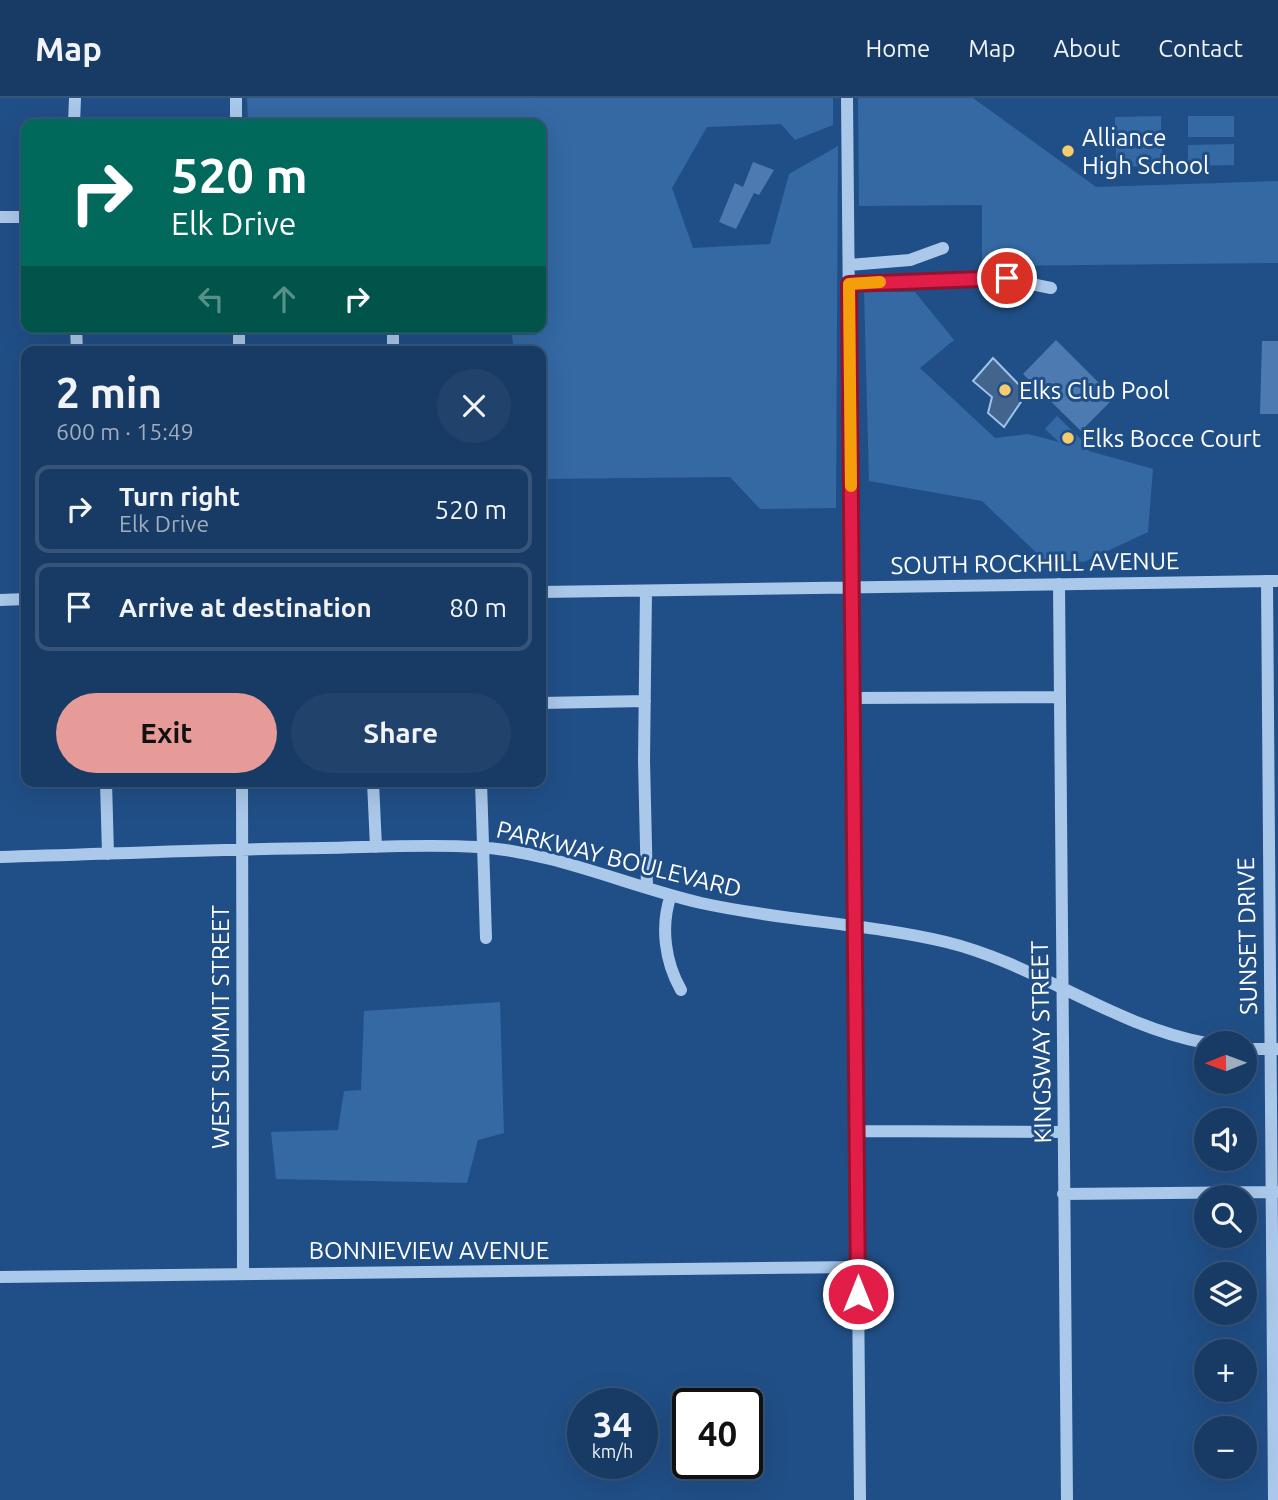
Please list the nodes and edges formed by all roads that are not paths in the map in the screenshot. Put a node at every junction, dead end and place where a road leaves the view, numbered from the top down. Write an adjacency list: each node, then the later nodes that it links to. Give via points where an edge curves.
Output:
1 (75, 98): 4 (street)
2 (236, 98): 5 (street)
3 (847, 98): 9 (street)
4 (74, 119)
5 (236, 119)
6 (0, 217): 7 (street)
7 (21, 217)
8 (943, 248): 9 (street, via 924,257)
9 (849, 265): 10 (street)
10 (849, 284): 11 (street, via 1007,278); 14 (street)
11 (1051, 288)
12 (1272, 581): 13 (street, SOUTH ROCKHILL AVENUE); 39 (street, SUNSET DRIVE)
13 (1059, 584): 14 (street, SOUTH ROCKHILL AVENUE); 19 (street, KINGSWAY STREET)
14 (851, 587): 15 (street, SOUTH ROCKHILL AVENUE); 20 (street)
15 (646, 591): 16 (street, SOUTH ROCKHILL AVENUE); 21 (street)
16 (546, 592)
17 (21, 599): 18 (street)
18 (0, 600)
19 (1059, 697): 20 (street); 36 (street, KINGSWAY STREET)
20 (853, 698): 34 (street)
21 (645, 701): 22 (street); 32 (street)
22 (546, 704)
23 (106, 787): 30 (street)
24 (242, 787): 29 (street, WEST SUMMIT STREET)
25 (373, 787): 27 (street)
26 (481, 787): 28 (street)
27 (376, 847): 28 (street, PARKWAY BOULEVARD); 29 (street, PARKWAY BOULEVARD)
28 (481, 847): 32 (street, PARKWAY BOULEVARD, via 564,863); 35 (street)
29 (241, 849): 30 (street, PARKWAY BOULEVARD); 45 (street, WEST SUMMIT STREET)
30 (108, 854): 31 (street, PARKWAY BOULEVARD)
31 (0, 858)
32 (647, 888): 33 (street, PARKWAY BOULEVARD)
33 (671, 895): 34 (street, PARKWAY BOULEVARD, via 806,921); 37 (street, via 668,962)
34 (856, 925): 36 (street, PARKWAY BOULEVARD, via 951,943); 40 (street)
35 (486, 939)
36 (1061, 988): 38 (street, PARKWAY BOULEVARD, via 1105,1011); 41 (street, KINGSWAY STREET)
37 (681, 990)
38 (1194, 1040)
39 (1274, 1049): 42 (street, SUNSET DRIVE)
40 (857, 1131): 41 (street); 44 (street)
41 (1062, 1132): 43 (street, KINGSWAY STREET)
42 (1275, 1192): 43 (street); 49 (street, SUNSET DRIVE)
43 (1063, 1194): 48 (street, KINGSWAY STREET)
44 (858, 1267): 45 (street, BONNIEVIEW AVENUE); 47 (street)
45 (243, 1272): 46 (street, BONNIEVIEW AVENUE)
46 (0, 1277)
47 (860, 1500)
48 (1067, 1500)
49 (1274, 1500)

